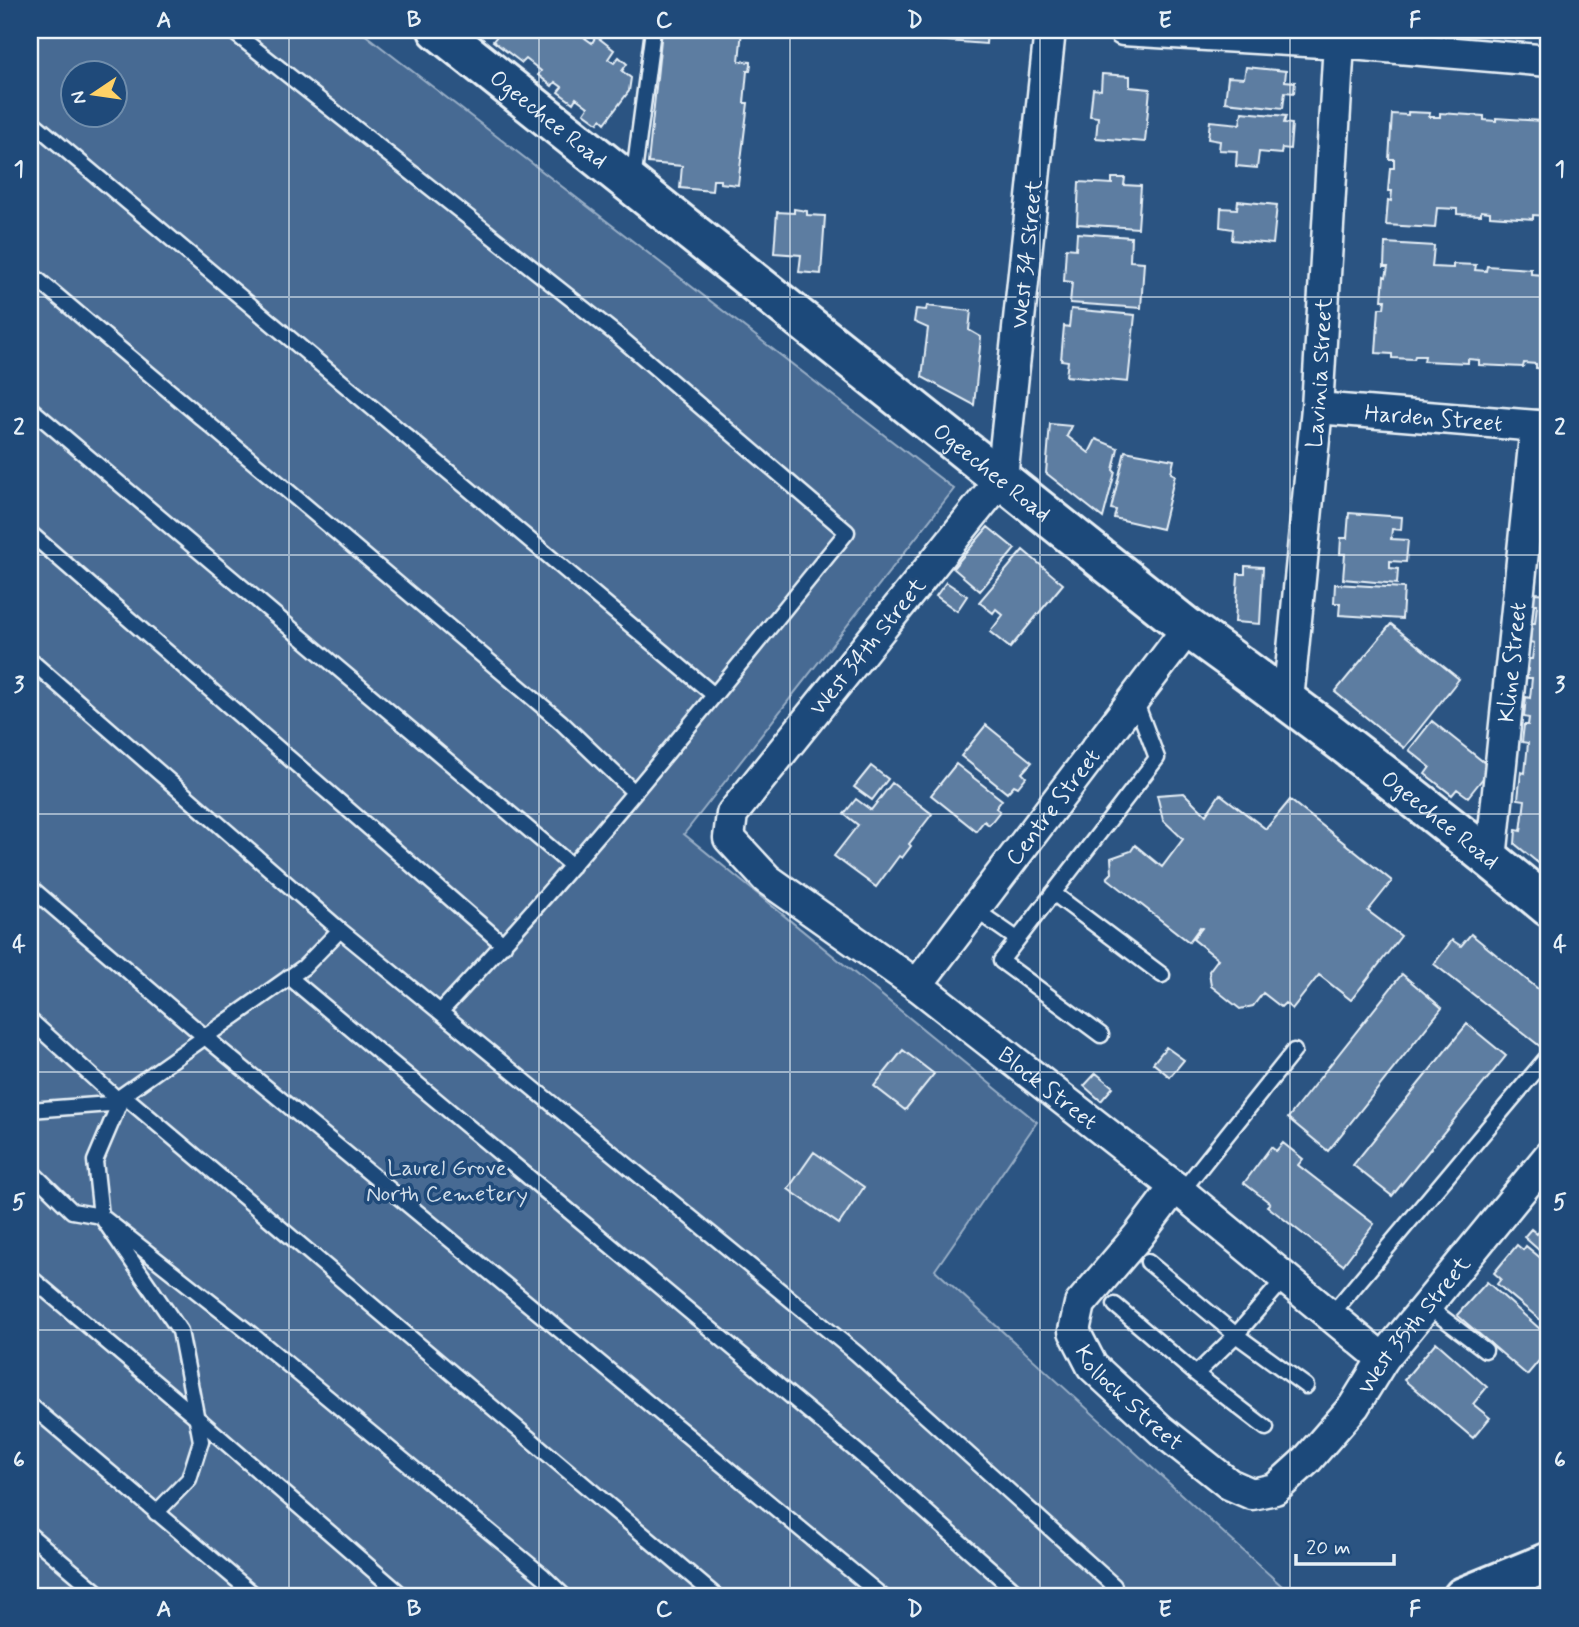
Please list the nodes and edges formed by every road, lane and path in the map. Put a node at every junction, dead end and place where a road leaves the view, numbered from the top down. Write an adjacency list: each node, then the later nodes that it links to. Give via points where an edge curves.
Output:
1 (231, 30): 19 (lane, via 617,335 847,532)
2 (653, 30): 10 (lane)
3 (1050, 30): 15 (street, West 34 Street)
4 (1123, 30): 6 (street)
5 (444, 32): 10 (main road, Ogeechee Road)
6 (1339, 43): 7 (street); 13 (street, Lavinia Street)
7 (1478, 43): 8 (street)
8 (1549, 61)
9 (30, 120): 19 (lane)
10 (632, 186): 15 (main road, Ogeechee Road)
11 (30, 274): 22 (lane, via 561,722)
12 (30, 408): 25 (lane)
13 (1317, 408): 14 (street, Harden Street); 21 (street, Lavinia Street)
14 (1543, 426): 24 (street, Kline Street)
15 (1002, 478): 17 (main road, Ogeechee Road); 23 (street, West 34th Street)
16 (30, 533): 32 (lane)
17 (1188, 628): 20 (street, Centre Street); 21 (main road, Ogeechee Road)
18 (30, 660): 30 (lane)
19 (714, 695): 22 (lane)
20 (1134, 698): 27 (lane, via 1157,758); 29 (street, Centre Street)
21 (1288, 699): 24 (main road, Ogeechee Road)
22 (634, 792): 25 (lane)
23 (732, 814): 35 (street, Block Street, via 729,838 767,879)
24 (1491, 859): 28 (main road, Ogeechee Road)
25 (572, 866): 32 (lane)
26 (30, 887): 39 (lane)
27 (1053, 893): 31 (lane); 33 (lane)
28 (1549, 907)
29 (974, 909): 31 (lane); 35 (street, Centre Street)
30 (340, 930): 34 (lane); 36 (lane)
31 (1017, 939): 38 (lane, via 1001,961)
32 (503, 945): 36 (lane)
33 (1162, 975)
34 (289, 977): 39 (lane); 73 (lane, via 878,1469)
35 (917, 985): 46 (street, Block Street)
36 (441, 1011): 66 (lane, via 856,1353)
37 (30, 1020): 42 (lane)
38 (1101, 1035)
39 (205, 1037): 42 (lane); 72 (lane)
40 (1294, 1051): 46 (lane)
41 (1549, 1055): 53 (lane)
42 (120, 1097): 43 (lane, via 110,1104); 47 (lane, via 95,1161); 71 (lane)
43 (30, 1110)
44 (1549, 1156): 52 (street, West 35th Street)
45 (30, 1170): 47 (lane, via 72,1211)
46 (1178, 1190): 50 (street, Block Street); 62 (street, Kollock Street, via 1080,1304 1074,1331 1092,1366 1229,1484 1252,1494)
47 (101, 1216): 60 (lane, via 180,1331); 70 (lane, via 251,1334)
48 (1149, 1262): 54 (lane)
49 (30, 1278): 60 (lane)
50 (1285, 1278): 53 (street, Block Street); 54 (lane)
51 (1115, 1305): 57 (lane)
52 (1427, 1306): 55 (lane); 56 (street, West 35th Street)
53 (1330, 1316): 56 (street, Block Street)
54 (1236, 1335): 57 (lane); 58 (lane)
55 (1485, 1350)
56 (1383, 1359): 62 (street, West 35th Street, via 1354,1406)
57 (1196, 1374): 61 (lane)
58 (1306, 1386)
59 (30, 1405): 63 (lane)
60 (195, 1416): 63 (lane, via 201,1441 189,1479); 69 (lane)
61 (1266, 1428)
62 (1275, 1489)
63 (156, 1513): 68 (lane)
64 (30, 1535): 67 (lane)
65 (1549, 1562): 74 (main road)
66 (1114, 1586)
67 (103, 1597)
68 (257, 1597)
69 (404, 1597)
70 (565, 1597)
71 (717, 1597)
72 (883, 1597)
73 (1022, 1597)
74 (1463, 1597)

